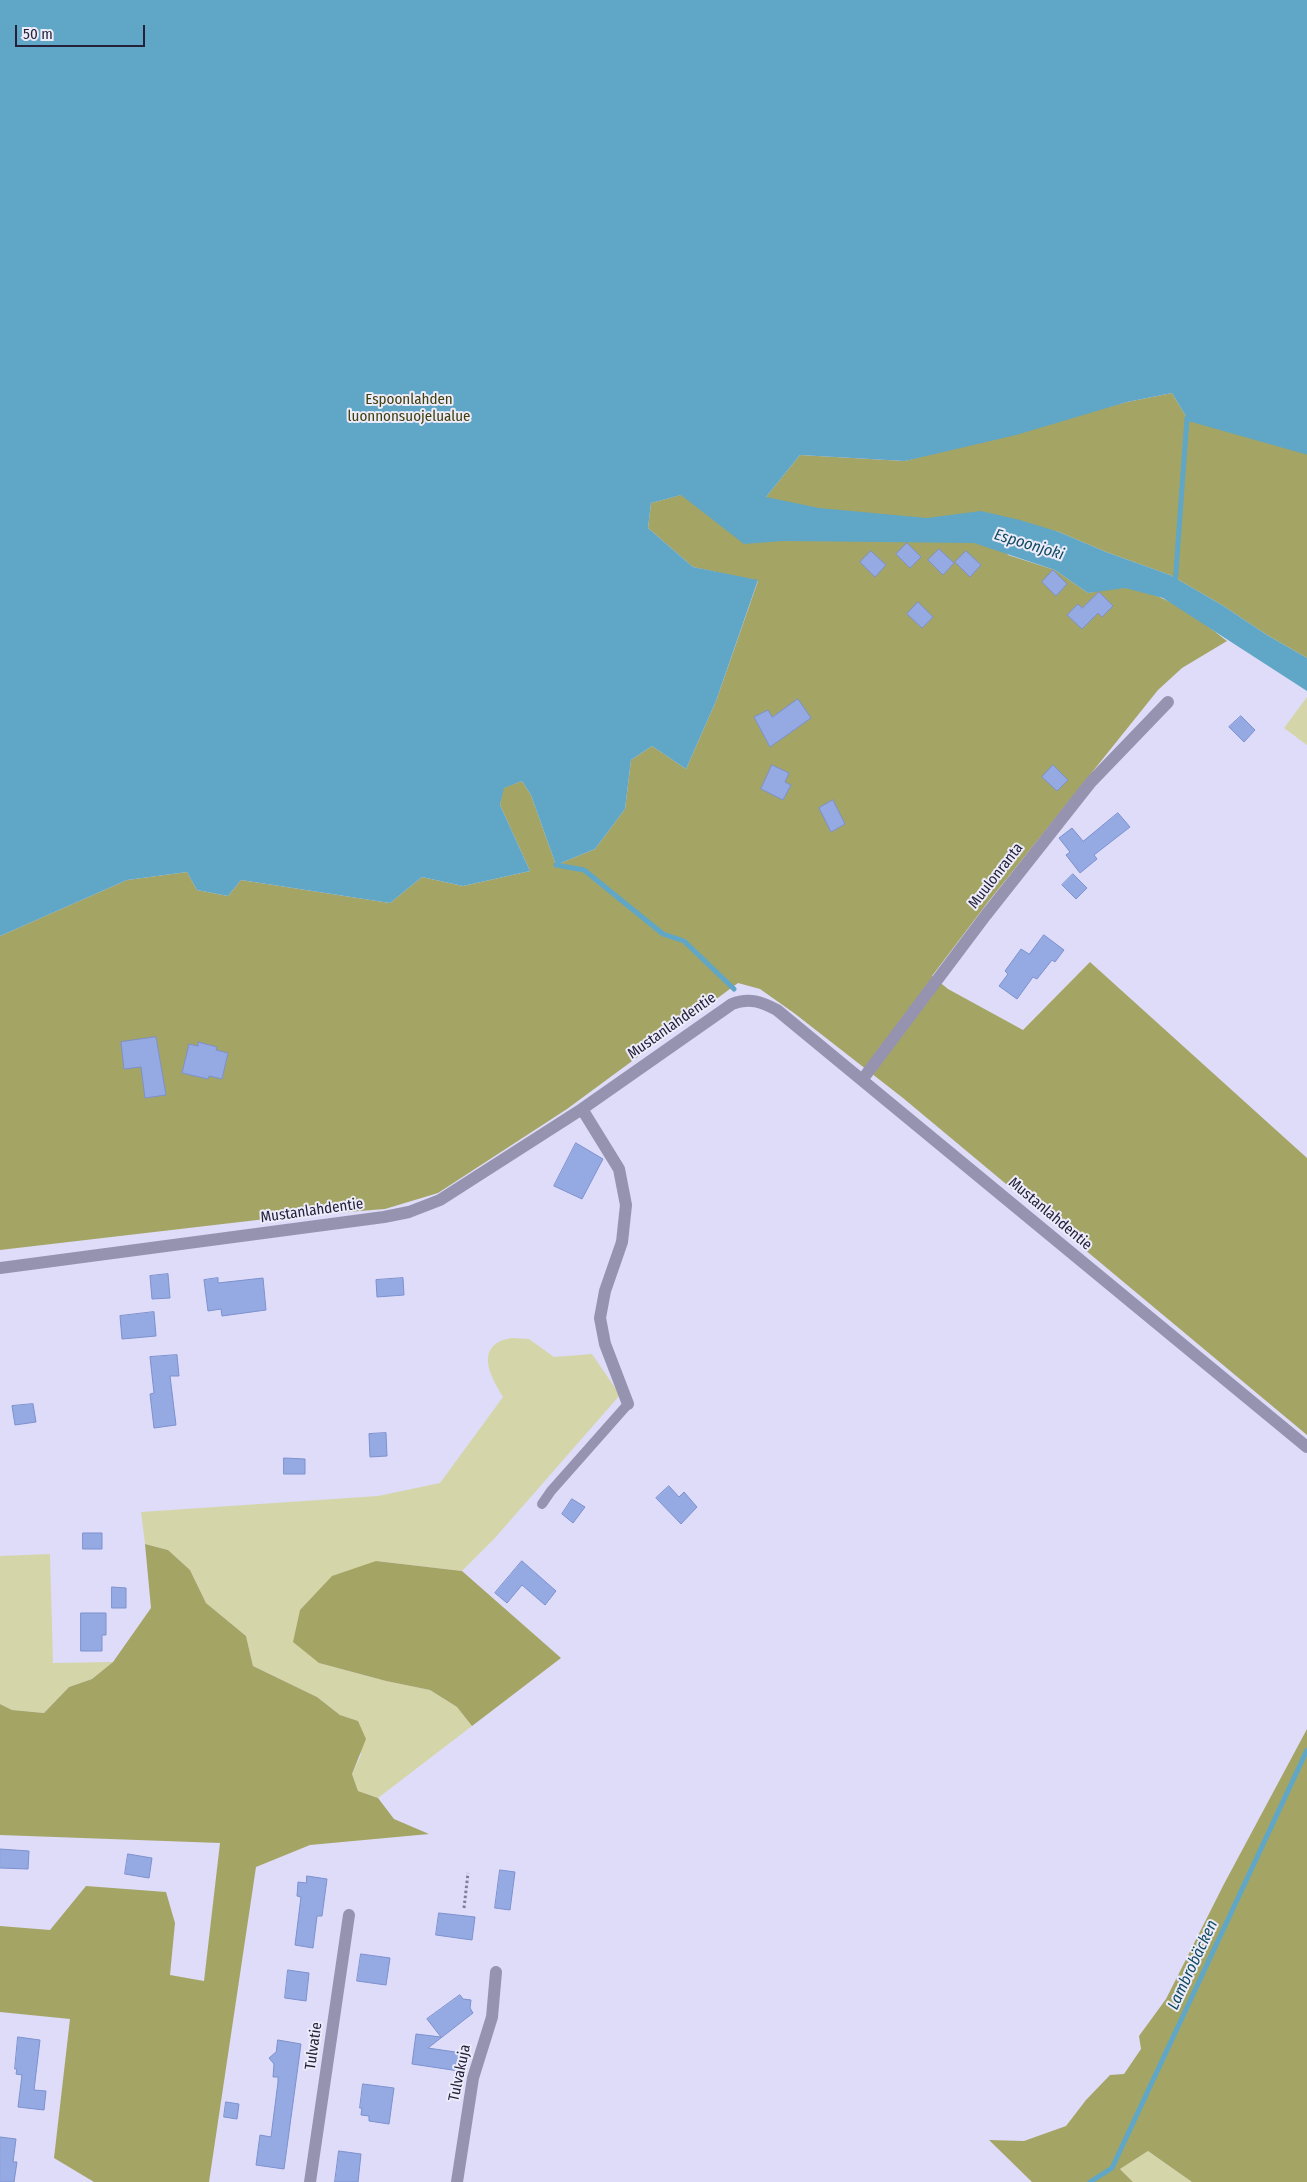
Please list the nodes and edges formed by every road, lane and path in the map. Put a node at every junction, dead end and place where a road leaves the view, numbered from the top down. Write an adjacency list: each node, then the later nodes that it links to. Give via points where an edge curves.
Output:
1 (1168, 702): 2 (street, Muulonranta, via 1091,782)
2 (862, 1080): 3 (street, Mustanlahdentie, via 777,1010 761,1002 740,1001); 6 (street, Mustanlahdentie)
3 (582, 1109): 4 (street, Mustanlahdentie, via 440,1200 409,1212 384,1218); 5 (street, via 619,1169 626,1205 622,1242 605,1291 600,1318 605,1344)
4 (0, 1268)
5 (628, 1404): 7 (lane)
6 (1307, 1448)
7 (542, 1504)
8 (468, 1872): 9 (path)
9 (464, 1908)
10 (349, 1915): 12 (street, Tulvatie)
11 (496, 1972): 13 (street, Tulvakuja, via 492,2017 473,2078)
12 (310, 2182)
13 (457, 2182)

